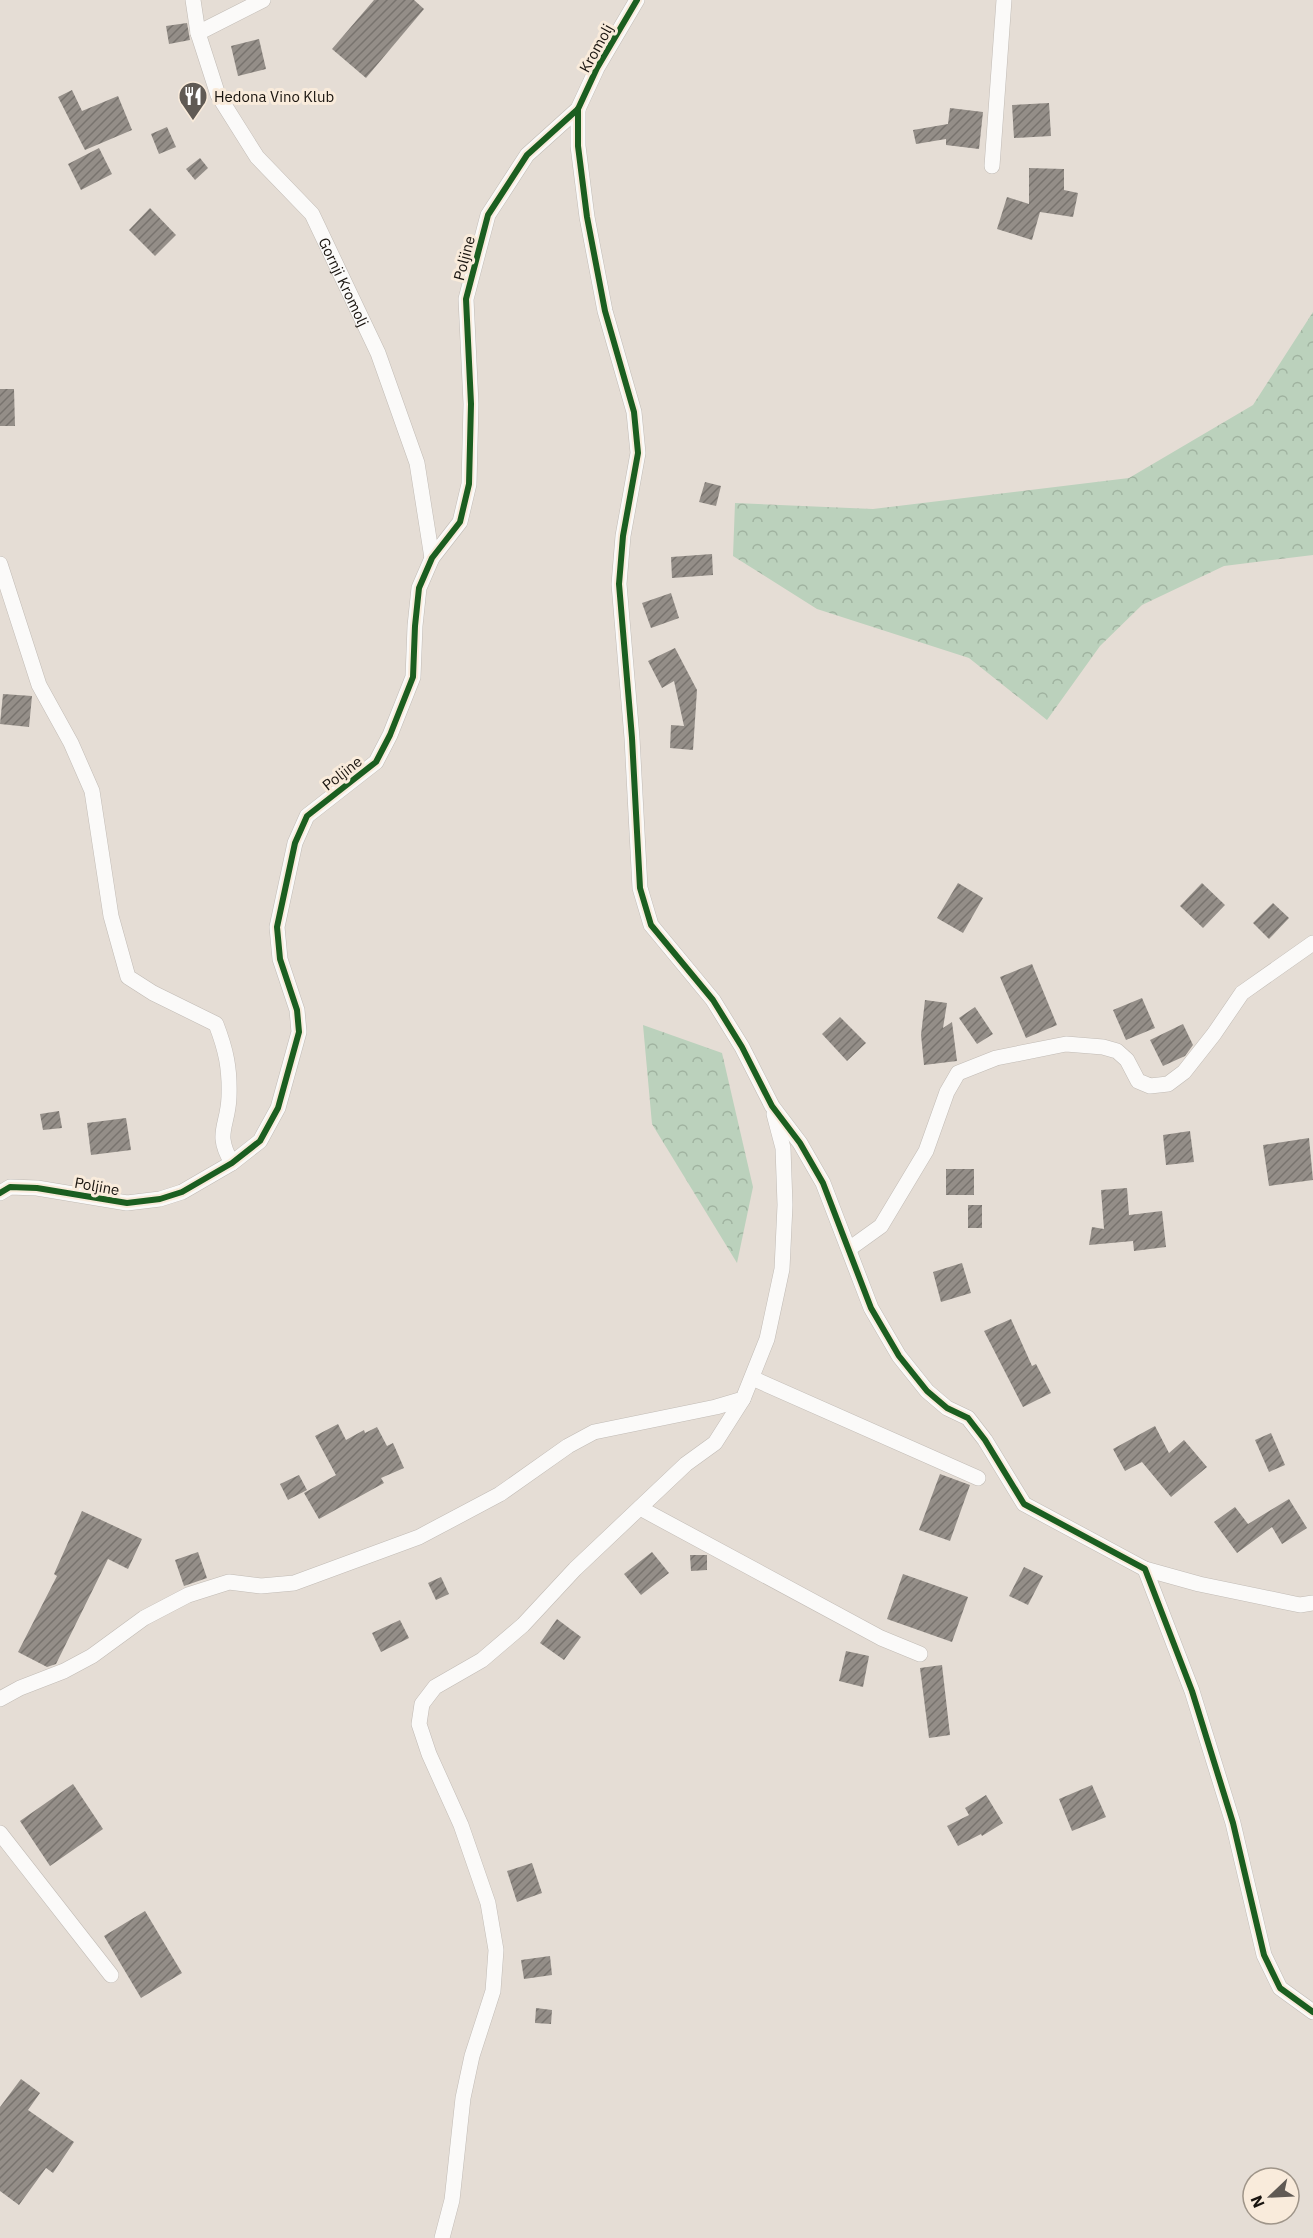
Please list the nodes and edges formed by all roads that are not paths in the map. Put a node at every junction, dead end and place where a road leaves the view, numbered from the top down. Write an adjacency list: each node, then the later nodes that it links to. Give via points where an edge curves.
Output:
1 (193, 0): 5 (street, Gornji Kromolj)
2 (263, 0): 5 (street)
3 (637, 0): 6 (street, Kromolj)
4 (1004, 0): 7 (street)
5 (198, 33): 8 (street, Gornji Kromolj, via 218,95 257,157 312,214 378,353 417,463)
6 (578, 109): 8 (street, Poljine, via 527,155 488,215 466,299 471,404 469,484 460,522); 11 (street, via 578,146 587,217 605,311 634,412 638,453 623,536 620,584 640,888 651,925 712,1000)
7 (992, 166)
8 (432, 558): 12 (street, Poljine, via 418,588 413,677 390,735 376,762 307,816 295,843 277,927 280,959 297,1010 299,1032 278,1108 260,1141)
9 (0, 564): 12 (street, via 39,685 92,791 111,916 128,977 216,1024 224,1043 229,1099 222,1132 224,1149)
10 (1313, 943): 14 (street, via 1242,993 1184,1071 1168,1084 1150,1086 1138,1081 1117,1051 1066,1044 996,1058 958,1073 926,1151 881,1226)
11 (772, 1106): 14 (street, via 823,1183); 15 (street, via 783,1148 782,1269 767,1340)
12 (232, 1163): 13 (street, Poljine, via 182,1192 138,1202 37,1188 10,1187)
13 (0, 1193)
14 (849, 1249): 19 (street, via 871,1308 899,1356 927,1391 947,1408 968,1418 1024,1504)
15 (752, 1378): 16 (street); 17 (street)
16 (743, 1399): 18 (street, via 715,1443 686,1464); 22 (street, via 594,1432 500,1494 419,1537 294,1583 261,1586 230,1582 188,1595 144,1618 92,1656)
17 (978, 1478)
18 (640, 1508): 21 (street, via 881,1638); 26 (street, via 523,1625 482,1660 435,1687 422,1704 419,1724 484,1892 496,1950 493,1991 463,2098 452,2200)
19 (1145, 1569): 20 (street, via 1300,1605); 25 (street, via 1192,1691 1233,1823 1264,1955 1280,1988)
20 (1313, 1603)
21 (920, 1654)
22 (0, 1699)
23 (0, 1833): 24 (street)
24 (111, 1975)
25 (1313, 2012)
26 (442, 2238)

